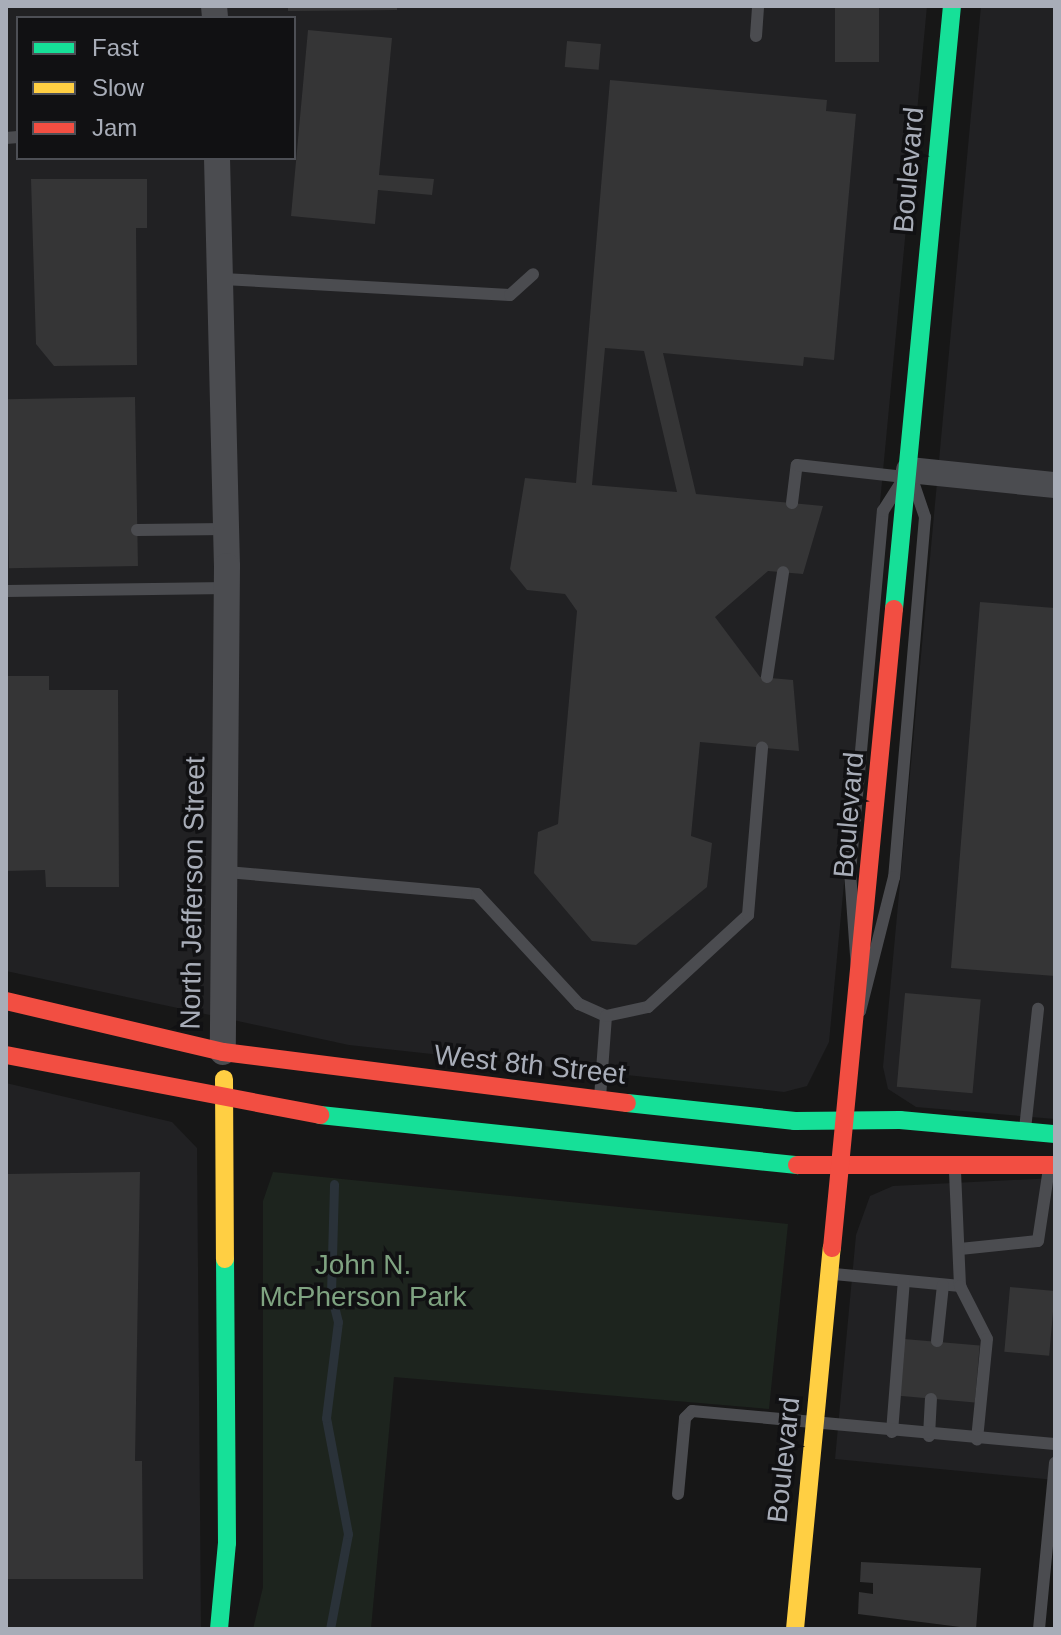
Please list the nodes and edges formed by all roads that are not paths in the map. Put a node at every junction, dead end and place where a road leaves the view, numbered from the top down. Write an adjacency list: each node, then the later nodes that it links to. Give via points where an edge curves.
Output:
1 (758, 6): 3 (lane)
2 (952, 6): 7 (street, Boulevard)
3 (756, 36)
4 (217, 160): 6 (street, North Jefferson Street)
5 (533, 274): 6 (lane, via 510,295)
6 (223, 279): 10 (street, North Jefferson Street)
7 (906, 475): 8 (street); 9 (lane, via 797,465); 25 (street, Boulevard)
8 (1055, 485)
9 (792, 503)
10 (226, 529): 11 (lane); 13 (street, North Jefferson Street)
11 (137, 530)
12 (783, 572): 15 (lane)
13 (227, 588): 14 (lane); 17 (street, North Jefferson Street)
14 (6, 591)
15 (767, 677)
16 (762, 748): 20 (lane, via 748,915 648,1007)
17 (227, 872): 20 (lane, via 477,894 579,1004); 21 (street, North Jefferson Street)
18 (6, 1001): 21 (street, West 8th Street)
19 (1038, 1009): 26 (lane)
20 (606, 1016): 24 (lane)
21 (223, 1052): 23 (street, North Jefferson Street); 24 (street, West 8th Street)
22 (6, 1055): 23 (street)
23 (224, 1101): 30 (street, via 476,1135); 45 (street, North Jefferson Street, via 227,1543)
24 (600, 1101): 25 (street, West 8th Street)
25 (848, 1121): 26 (street, West 8th Street); 30 (street, Boulevard)
26 (1024, 1131): 27 (street, West 8th Street)
27 (1055, 1134)
28 (1052, 1165): 29 (street); 31 (lane, via 1038,1241)
29 (955, 1168): 30 (street); 31 (lane)
30 (842, 1169): 32 (street, Boulevard)
31 (960, 1249): 35 (lane)
32 (831, 1274): 33 (lane); 38 (street, Boulevard)
33 (904, 1281): 34 (lane); 39 (lane)
34 (943, 1285): 35 (lane); 36 (lane)
35 (960, 1286): 41 (lane, via 987,1339)
36 (937, 1341)
37 (931, 1399): 40 (lane)
38 (817, 1420): 39 (lane); 44 (lane, via 692,1411 685,1418); 46 (street, Boulevard)
39 (892, 1432): 40 (lane)
40 (929, 1436): 41 (lane)
41 (977, 1440): 42 (lane)
42 (1055, 1444)
43 (1055, 1463): 47 (lane)
44 (678, 1494)
45 (219, 1629)
46 (795, 1629)
47 (1039, 1629)

